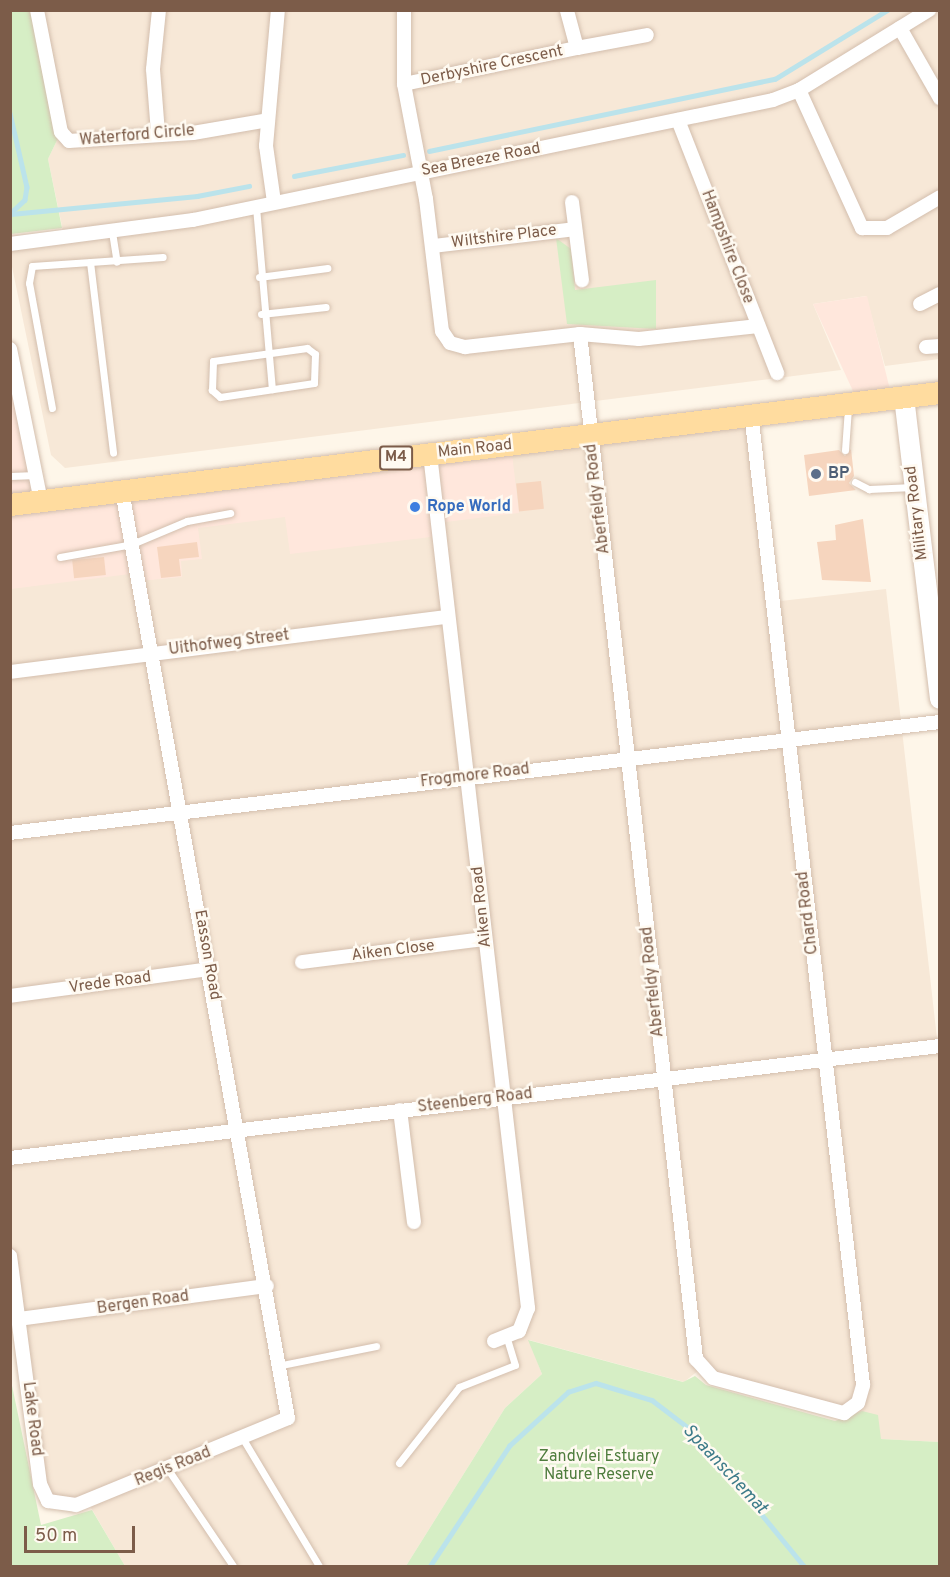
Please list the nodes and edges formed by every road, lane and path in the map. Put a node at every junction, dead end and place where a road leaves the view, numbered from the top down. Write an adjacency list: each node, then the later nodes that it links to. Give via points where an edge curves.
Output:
1 (37, 10): 15 (street, Waterford Circle, via 65,138 75,142)
2 (159, 10): 15 (street, via 153,69)
3 (278, 10): 13 (street)
4 (404, 10): 10 (street)
5 (567, 10): 9 (street, Derbyshire Crescent)
6 (929, 10): 7 (street, Sea Breeze Road)
7 (900, 28): 11 (street, Sea Breeze Road); 12 (street)
8 (647, 34): 9 (street)
9 (577, 48): 10 (street, Derbyshire Crescent)
10 (404, 84): 16 (street)
11 (799, 90): 14 (street, Sea Breeze Road); 17 (street, via 862,228 881,231)
12 (939, 98)
13 (268, 120): 15 (street, Waterford Circle); 18 (street)
14 (678, 120): 16 (street, Sea Breeze Road); 35 (street, Hampshire Close)
15 (158, 133)
16 (421, 172): 18 (street, Sea Breeze Road); 24 (street)
17 (939, 197)
18 (274, 202): 20 (street, Sea Breeze Road)
19 (572, 202): 21 (street, Wiltshire Place)
20 (256, 207): 22 (street, Sea Breeze Road); 29 (lane)
21 (575, 229): 24 (street, Wiltshire Place); 30 (street, Wiltshire Place)
22 (112, 232): 23 (street, Sea Breeze Road); 27 (lane)
23 (10, 244)
24 (433, 246): 36 (street, via 442,331 450,343 465,347)
25 (163, 257): 27 (lane)
26 (90, 262): 27 (lane); 44 (lane, via 37,263 29,270); 49 (lane)
27 (117, 262)
28 (327, 268): 29 (lane)
29 (259, 277): 34 (lane)
30 (582, 280)
31 (939, 294): 32 (street)
32 (920, 304)
33 (326, 307): 34 (lane)
34 (261, 314): 38 (lane)
35 (758, 326): 36 (street, via 639,339); 39 (street, Hampshire Close)
36 (580, 334): 47 (street, Aberfeldy Road)
37 (10, 349): 45 (street)
38 (267, 354): 40 (lane); 40 (lane, via 307,348 315,354 314,383); 40 (lane, via 216,360 208,369 212,390 220,397)
39 (777, 373)
40 (272, 389)
41 (939, 393): 42 (main road, Main Road / M4)
42 (904, 397): 43 (main road, Main Road / M4); 54 (main road, Military Road)
43 (849, 403): 46 (main road, Main Road / M4); 48 (lane)
44 (52, 408)
45 (17, 410): 51 (street)
46 (751, 413): 47 (main road, Main Road / M4); 66 (street, Chard Road)
47 (590, 434): 50 (main road, Main Road / M4); 67 (street, Aberfeldy Road)
48 (845, 450)
49 (113, 453)
50 (429, 454): 55 (main road, Main Road / M4); 61 (street, Aiken Road)
51 (36, 475): 52 (lane); 56 (street)
52 (10, 476)
53 (855, 482): 54 (lane, via 869,489)
54 (914, 487): 64 (main road, Military Road)
55 (122, 491): 56 (main road, Main Road / M4); 59 (street, Easson Road)
56 (41, 501): 57 (main road, Main Road / M4)
57 (10, 505)
58 (230, 513): 59 (lane, via 187,521)
59 (132, 544): 60 (lane); 62 (street, Easson Road)
60 (60, 557)
61 (448, 617): 62 (street, Uithofweg Street); 68 (street, Aiken Road)
62 (153, 652): 63 (street, Uithofweg Street); 69 (street, Easson Road)
63 (10, 672)
64 (939, 699)
65 (939, 722): 66 (street, Frogmore Road)
66 (788, 738): 67 (street, Frogmore Road); 76 (street, Chard Road)
67 (628, 757): 68 (street, Frogmore Road); 77 (street, Aberfeldy Road)
68 (468, 777): 69 (street, Frogmore Road); 71 (street, Aiken Road)
69 (181, 811): 70 (street, Frogmore Road); 73 (street, Easson Road)
70 (10, 833)
71 (485, 939): 72 (street, Aiken Close); 78 (street, Aiken Road)
72 (302, 962)
73 (209, 969): 74 (street, Vrede Road); 80 (street, Easson Road)
74 (10, 996)
75 (939, 1047): 76 (street, Steenberg Road)
76 (825, 1061): 77 (street, Steenberg Road); 89 (street, Chard Road, via 863,1385)
77 (664, 1080): 78 (street, Steenberg Road); 89 (street, Aberfeldy Road, via 699,1370 713,1378 835,1413)
78 (504, 1098): 79 (street, Steenberg Road); 86 (street, Aiken Road, via 528,1308 525,1325)
79 (399, 1110): 80 (street, Steenberg Road); 82 (street)
80 (238, 1128): 81 (street, Steenberg Road); 84 (street, Easson Road)
81 (10, 1158)
82 (414, 1222)
83 (10, 1256): 85 (street, Lake Road)
84 (267, 1286): 85 (street, Bergen Road); 88 (street, Easson Road)
85 (19, 1319): 94 (street, Lake Road, via 40,1484)
86 (500, 1338): 92 (lane, via 515,1365 459,1387)
87 (376, 1346): 88 (lane)
88 (282, 1365): 90 (street, Easson Road)
89 (852, 1409)
90 (288, 1418): 91 (street, Regis Road)
91 (243, 1439): 93 (street, Regis Road); 96 (lane)
92 (399, 1463)
93 (167, 1468): 94 (street, Regis Road, via 76,1505); 95 (lane)
94 (55, 1505)
95 (233, 1566)
96 (319, 1566)

